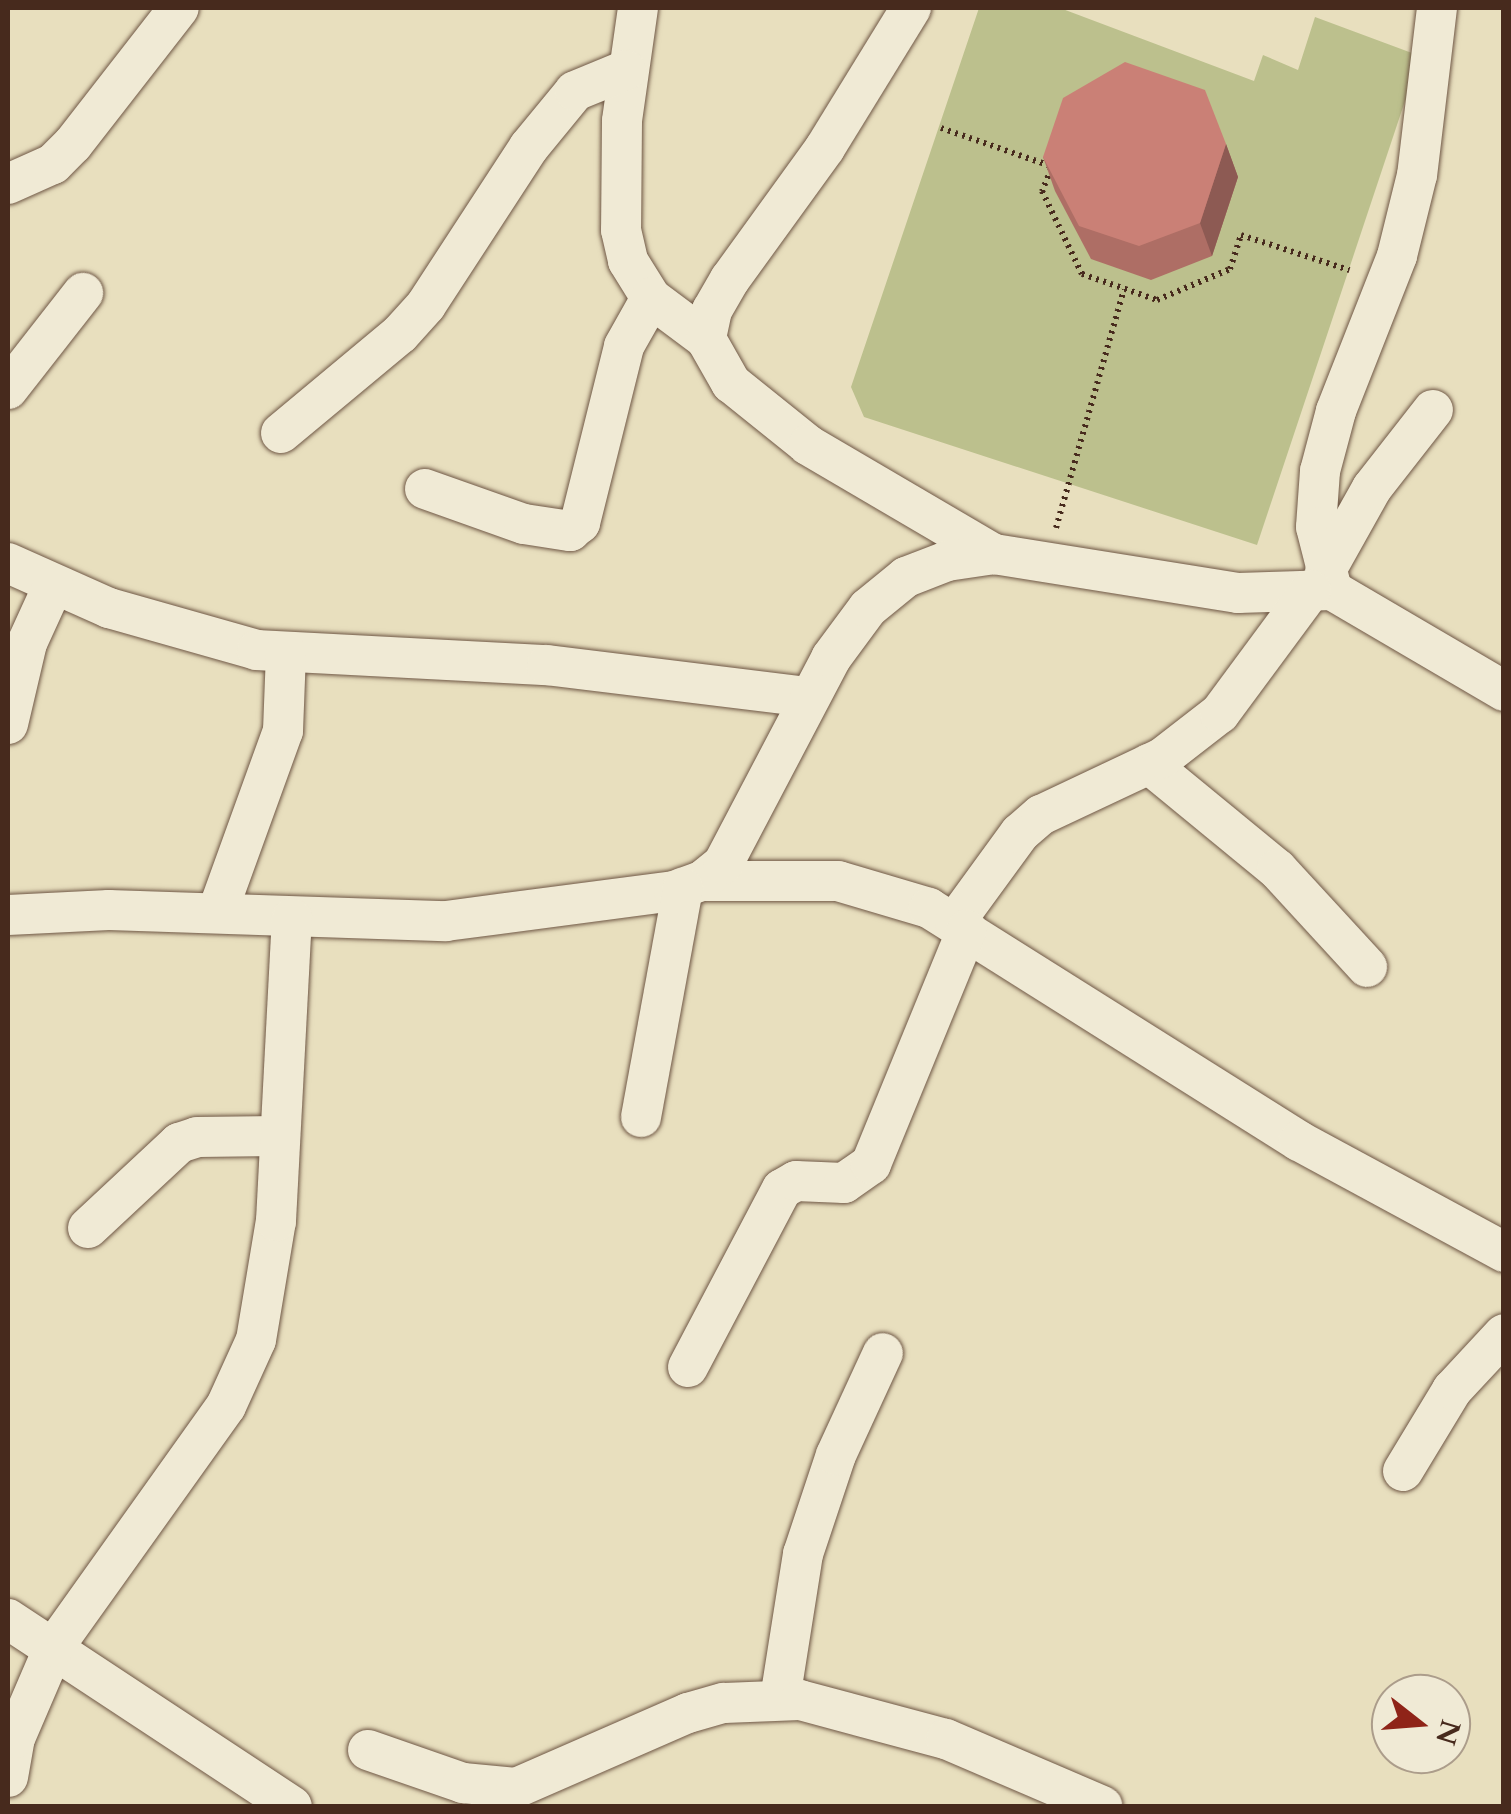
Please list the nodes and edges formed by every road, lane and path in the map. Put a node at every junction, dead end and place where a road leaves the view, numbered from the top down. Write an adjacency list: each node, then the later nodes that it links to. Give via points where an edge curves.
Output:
1 (179, 8): 9 (street, via 73,144 52,164)
2 (638, 8): 5 (street)
3 (912, 8): 14 (street, via 825,148 730,280 712,310)
4 (1437, 8): 22 (street, via 1432,84 1401,240 1320,471 1316,527)
5 (626, 70): 13 (street, via 620,230 628,261); 17 (street, via 575,91 529,147 426,305)
6 (940, 128): 8 (path)
7 (1056, 153): 8 (path)
8 (1052, 167): 11 (path, via 1042,192 1082,274)
9 (8, 184)
10 (1349, 270): 11 (path, via 1241,235 1230,268 1157,300)
11 (1124, 289): 20 (path)
12 (83, 293): 15 (street)
13 (650, 298): 14 (street); 18 (street, via 624,346 580,522 570,530 524,524)
14 (706, 340): 19 (street, via 731,383 808,445)
15 (8, 389)
16 (1433, 410): 22 (street, via 1372,488)
17 (281, 434)
18 (425, 489)
19 (994, 554): 20 (street); 26 (street, via 947,561 906,577 868,608)
20 (1047, 558): 22 (street, via 1238,592)
21 (8, 564): 23 (street)
22 (1323, 584): 25 (street); 28 (street, via 1220,713)
23 (53, 586): 24 (street, via 172,630); 27 (street, via 27,643)
24 (286, 652): 26 (street, via 562,666); 30 (street, via 283,731)
25 (1504, 691)
26 (808, 697): 29 (street, via 744,834)
27 (8, 724)
28 (1149, 764): 33 (street, via 1041,815 1020,833); 34 (street, via 1277,869)
29 (693, 884): 32 (street, via 477,919); 33 (street, via 838,882 882,889); 35 (street)
30 (217, 913): 31 (street); 32 (street)
31 (8, 915)
32 (292, 918): 36 (street)
33 (961, 926): 38 (street, via 1299,1141); 41 (street, via 871,1164 844,1182 796,1181 782,1190)
34 (1367, 968)
35 (641, 1117)
36 (278, 1136): 37 (street, via 179,1143); 44 (street, via 271,1268 244,1371 226,1406)
37 (88, 1228)
38 (1504, 1252)
39 (1504, 1334): 42 (street, via 1452,1390)
40 (883, 1353): 45 (street, via 836,1455 803,1554)
41 (688, 1367)
42 (1403, 1471)
43 (8, 1618): 44 (street)
44 (54, 1646): 47 (street, via 15,1738); 48 (street)
45 (780, 1700): 46 (street, via 724,1702 516,1788 463,1782); 49 (street, via 846,1708 916,1729 1007,1760)
46 (368, 1750)
47 (8, 1777)
48 (292, 1806)
49 (1102, 1806)

